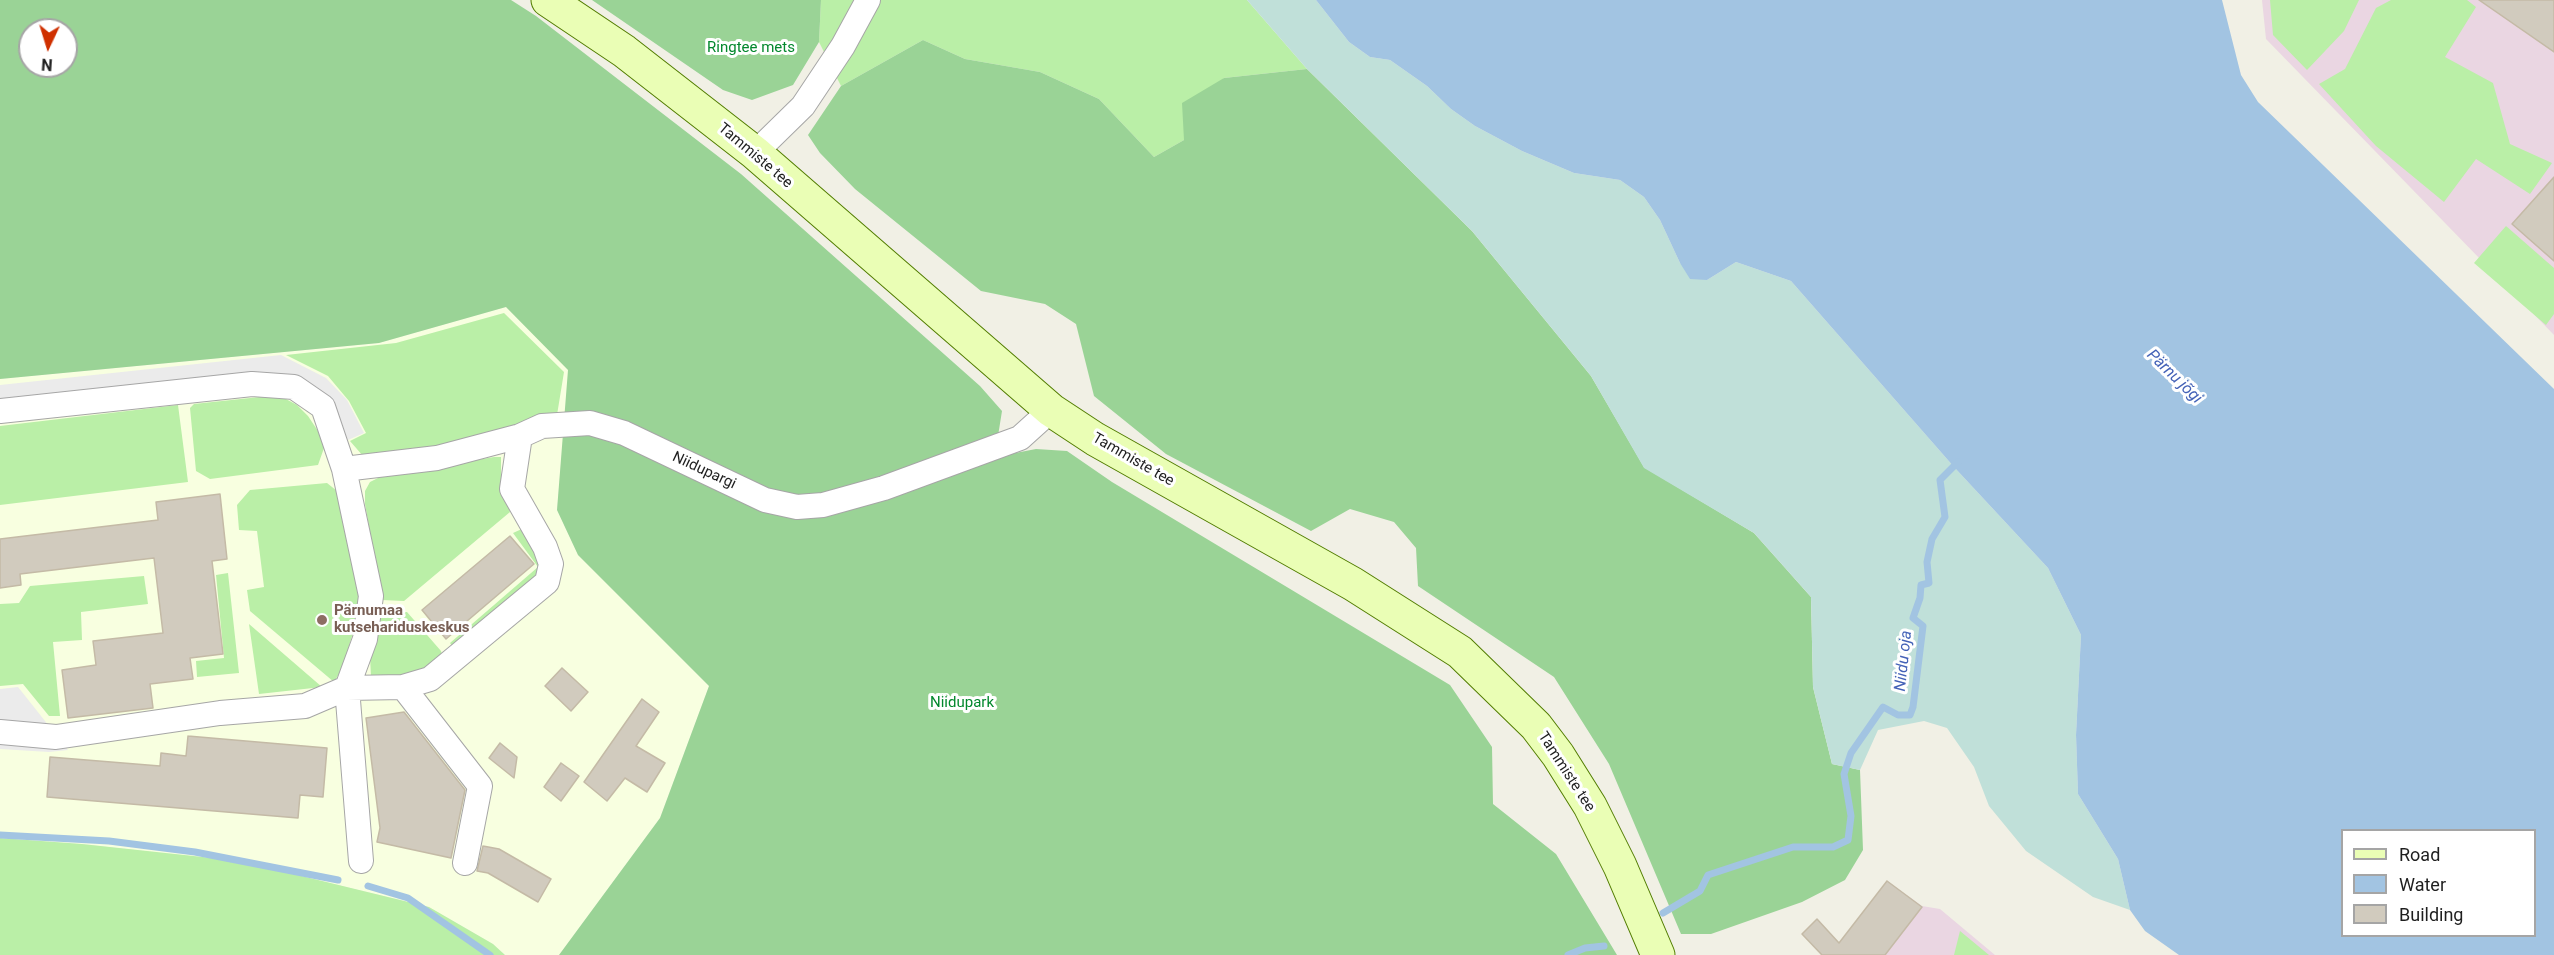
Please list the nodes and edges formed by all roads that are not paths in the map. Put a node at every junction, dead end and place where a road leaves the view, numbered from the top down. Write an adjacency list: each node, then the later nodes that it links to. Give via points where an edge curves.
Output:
1 (548, 0): 3 (main road, Tammiste tee, via 624,51)
2 (867, 0): 3 (street, via 804,106)
3 (755, 153): 4 (main road, Tammiste tee)
4 (1051, 410): 6 (street, Niidupargi, via 1020,438 851,499 797,507 765,500 624,433 590,423 542,426); 13 (main road, Tammiste tee, via 1095,439 1353,584 1460,652 1536,726 1558,755 1590,806)
5 (0, 411): 7 (street, via 252,384 294,387 323,406)
6 (520, 436): 7 (street, Niidupargi, via 437,458); 8 (street, via 512,489 545,547 551,564 547,582 430,680)
7 (344, 469): 9 (street, via 371,596 365,639)
8 (404, 687): 9 (street); 12 (street, via 480,786)
9 (347, 688): 10 (street, via 305,706 56,737); 11 (street)
10 (0, 732)
11 (360, 861)
12 (465, 863)
13 (1658, 955)

